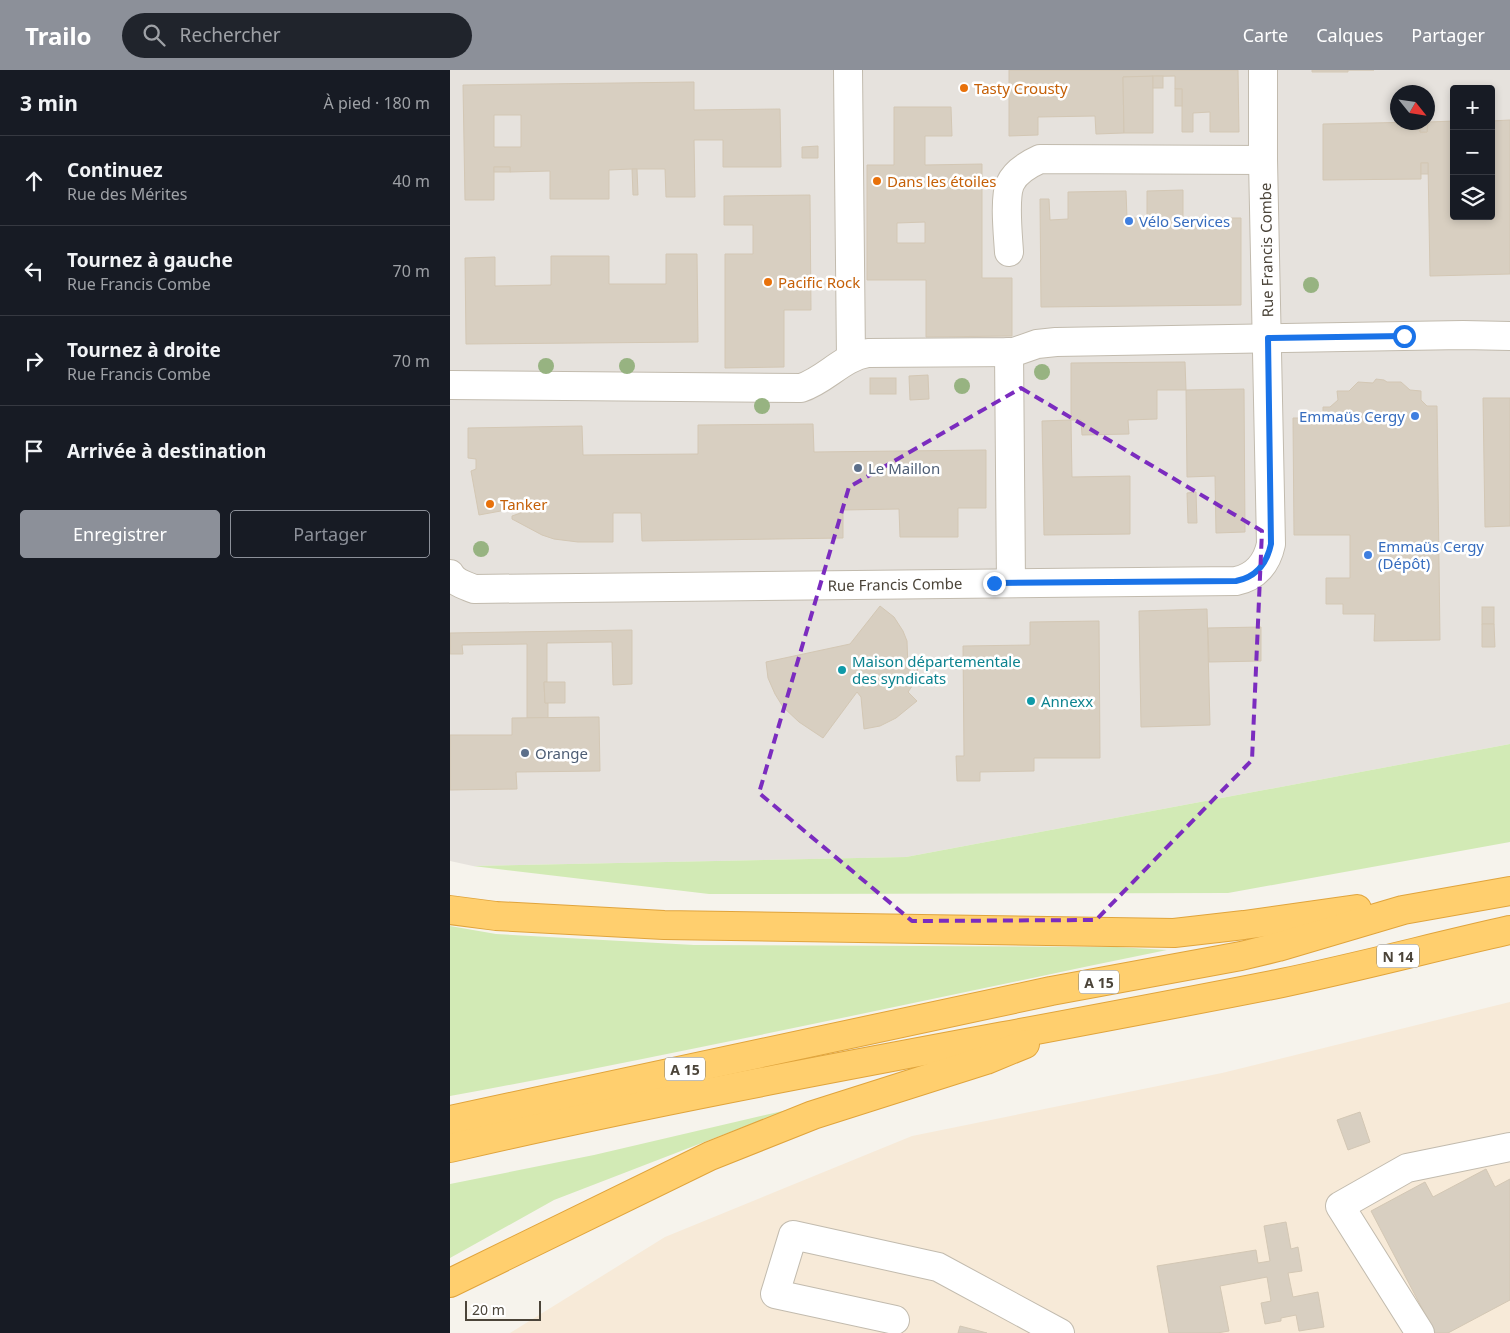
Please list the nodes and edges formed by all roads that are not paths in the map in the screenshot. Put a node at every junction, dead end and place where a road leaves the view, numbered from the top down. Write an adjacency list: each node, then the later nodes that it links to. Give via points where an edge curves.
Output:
1 (848, 70): 8 (street)
2 (1263, 70): 3 (street, Rue Francis Combe)
3 (1263, 160): 4 (street, via 1040,159 1019,172 1010,184); 6 (street, Rue Francis Combe)
4 (1009, 252)
5 (1510, 336): 6 (street)
6 (1268, 338): 7 (street, via 1056,342); 11 (street, Rue Francis Combe, via 1271,544 1269,555 1256,572 1236,581)
7 (1009, 352): 8 (street, via 868,354); 11 (street)
8 (851, 358): 9 (street, via 801,388)
9 (450, 385)
10 (450, 574): 11 (street, Rue Francis Combe, via 474,589)
11 (1011, 583)
12 (1510, 891): 14 (highway)
13 (450, 910): 14 (highway, via 496,916 664,925 1174,933 1359,909)
14 (1403, 910): 18 (highway, A 15, via 1241,956 920,1018)
15 (1510, 930): 16 (highway, N 14)
16 (1286, 982): 17 (highway, A 15)
17 (1074, 1023): 20 (highway, A 15, via 593,1116); 21 (highway, via 986,1060 813,1115 710,1156)
18 (450, 1120)
19 (1510, 1147): 24 (street, via 1407,1168 1340,1206)
20 (450, 1148)
21 (450, 1283)
22 (895, 1320): 23 (street, via 774,1294 793,1234 938,1267)
23 (1060, 1333)
24 (1420, 1333)

